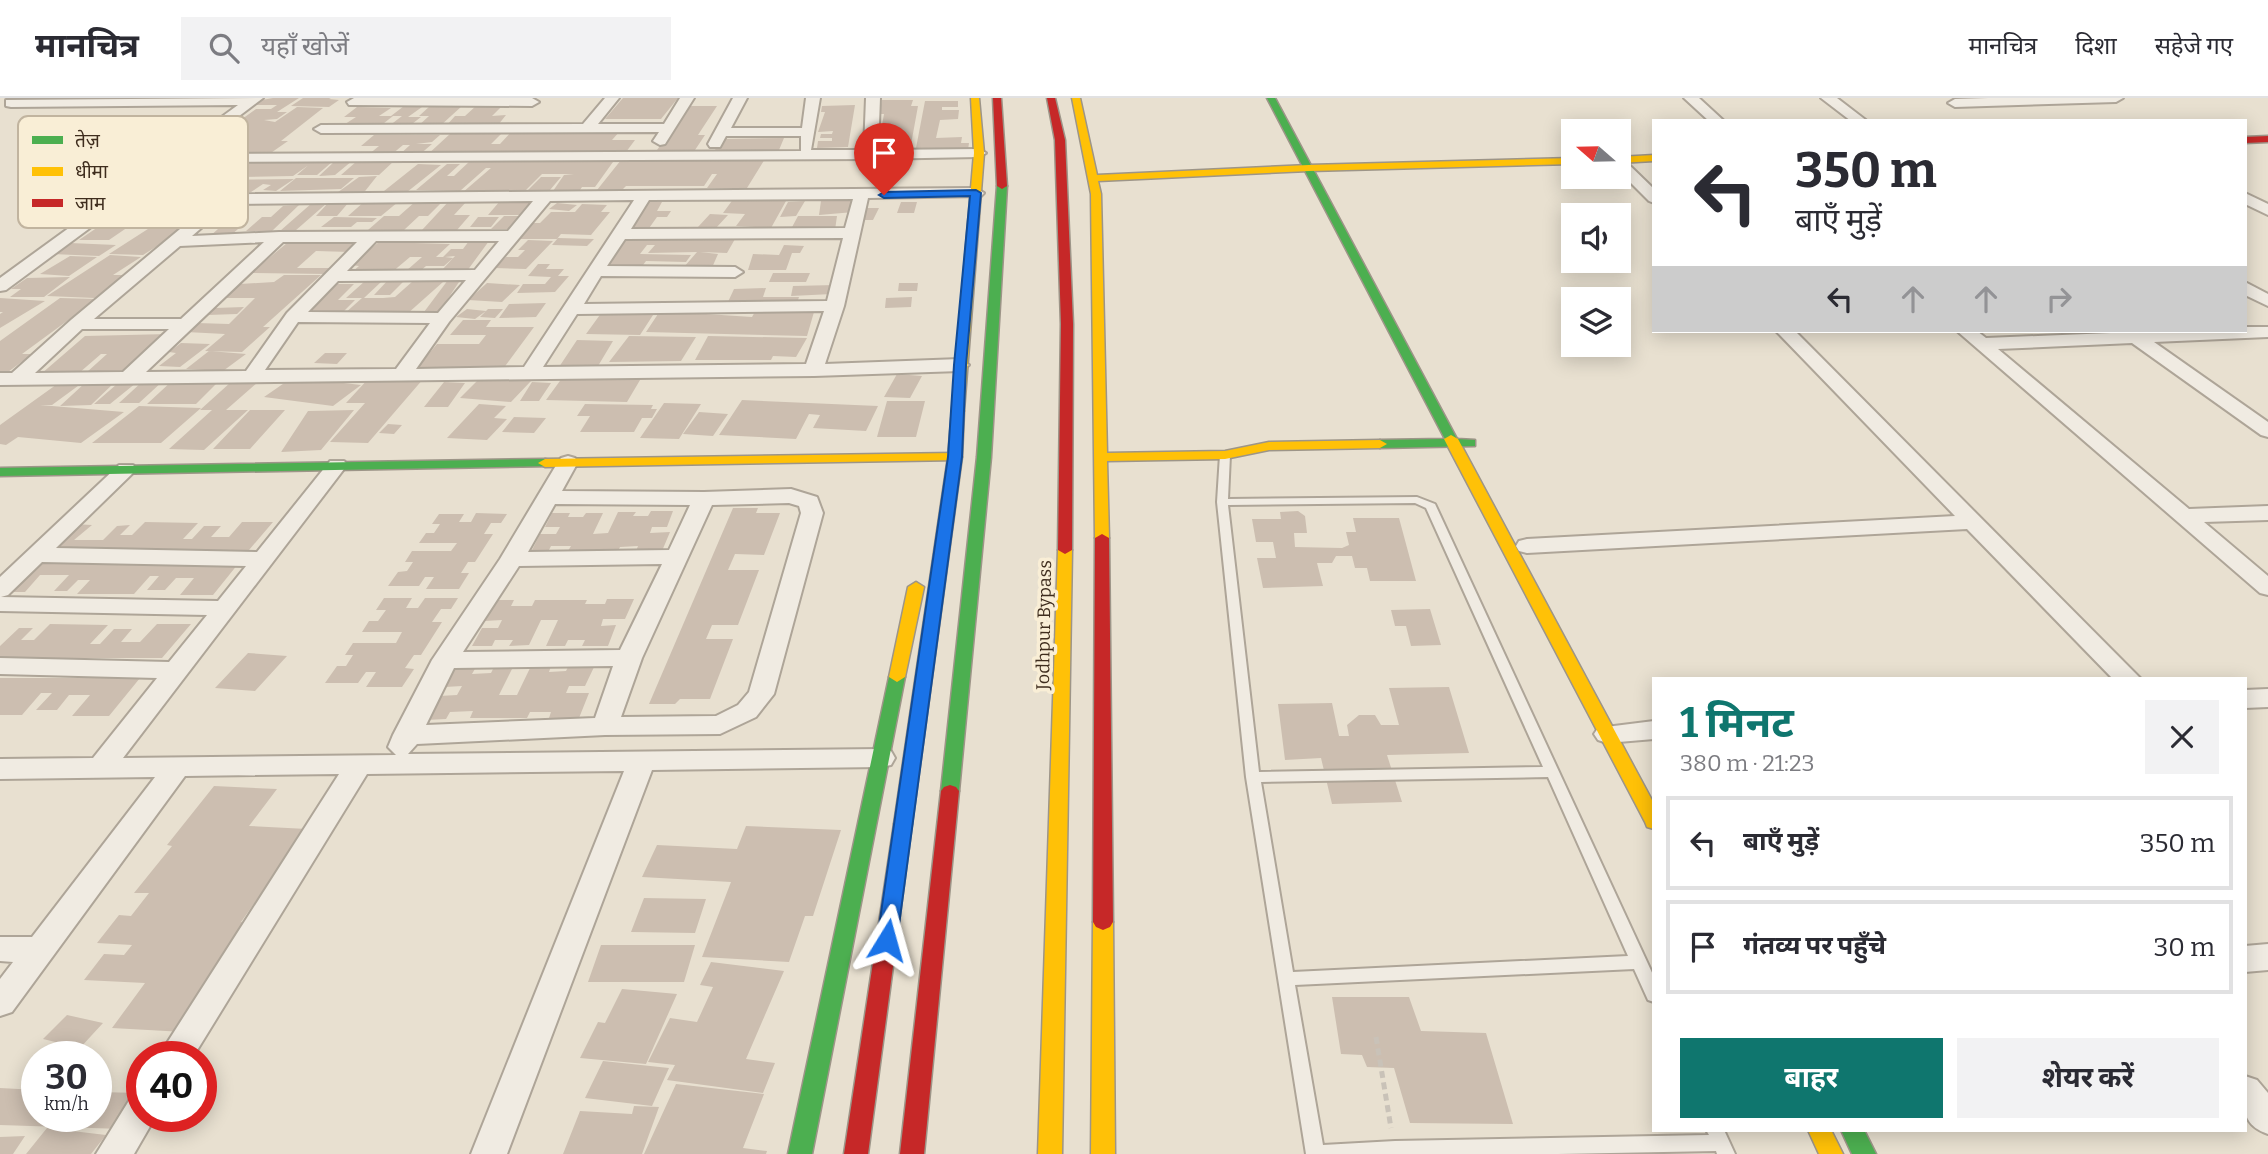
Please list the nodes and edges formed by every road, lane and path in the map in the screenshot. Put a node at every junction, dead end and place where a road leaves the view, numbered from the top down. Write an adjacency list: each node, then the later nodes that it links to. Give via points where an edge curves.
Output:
1 (612, 98): 24 (street)
2 (687, 98): 25 (street)
3 (740, 98): 27 (street)
4 (813, 98): 28 (street)
5 (873, 98): 35 (street)
6 (975, 98): 34 (main road)
7 (998, 98): 167 (main road, via 1003,200 984,457)
8 (1051, 98): 168 (main road, Jodhpur Bypass, via 1060,140 1067,456)
9 (1076, 98): 51 (main road)
10 (1271, 98): 49 (main road)
11 (1282, 98): 49 (main road)
12 (1691, 98): 22 (street)
13 (1828, 98): 23 (street)
14 (2116, 98): 17 (street)
15 (253, 100): 18 (street); 21 (street)
16 (534, 100): 19 (street); 26 (street)
17 (1951, 101): 20 (street)
18 (10, 103)
19 (349, 106): 29 (street)
20 (1975, 115)
21 (231, 116)
22 (1715, 119)
23 (1857, 119)
24 (587, 128): 25 (street); 26 (street)
25 (668, 128): 39 (street)
26 (508, 129): 29 (street)
27 (721, 132): 28 (street); 36 (street)
28 (808, 132): 38 (street)
29 (313, 136): 41 (street)
30 (2268, 139): 31 (main road)
31 (2247, 140)
32 (2247, 149): 33 (main road)
33 (2268, 149)
34 (979, 153): 35 (street); 52 (main road)
35 (871, 155): 38 (street)
36 (708, 156): 37 (street); 39 (street)
37 (770, 156): 38 (street); 53 (street)
38 (804, 156)
39 (650, 157): 43 (street)
40 (248, 158): 41 (street)
41 (287, 158): 43 (street)
42 (1652, 158): 45 (main road)
43 (414, 159): 58 (street)
44 (1561, 162): 49 (main road)
45 (1631, 163)
46 (1631, 166): 47 (main road)
47 (1652, 167)
48 (1561, 170): 49 (main road)
49 (1319, 173): 51 (main road); 97 (main road); 98 (main road)
50 (1631, 176): 57 (street)
51 (1094, 184): 101 (main road)
52 (976, 193): 54 (street); 89 (main road)
53 (753, 195): 54 (street); 56 (street)
54 (861, 195): 64 (street)
55 (546, 196): 56 (street); 58 (street); 66 (street)
56 (643, 196): 65 (street)
57 (1652, 196)
58 (368, 198): 59 (street)
59 (248, 200)
60 (2247, 200): 61 (street)
61 (2268, 210)
62 (78, 228): 74 (street)
63 (193, 228): 69 (street)
64 (852, 233): 71 (street); 77 (street)
65 (619, 234): 70 (street); 71 (street)
66 (513, 236): 68 (street); 72 (street)
67 (279, 237): 68 (street); 69 (street); 82 (street)
68 (371, 237): 73 (street)
69 (178, 241): 81 (street)
70 (595, 271): 71 (street); 78 (street)
71 (734, 271): 77 (street); 78 (street)
72 (480, 275): 73 (street); 80 (street)
73 (333, 276): 79 (street)
74 (0, 286)
75 (2247, 288): 76 (street)
76 (2268, 301)
77 (835, 306): 90 (street)
78 (571, 309): 91 (street)
79 (293, 317): 80 (street); 94 (street)
80 (443, 318): 92 (street)
81 (78, 324): 82 (street); 95 (street)
82 (185, 324): 93 (street)
83 (2268, 332): 86 (street)
84 (1787, 333): 114 (street)
85 (2246, 333): 88 (street)
86 (2247, 333)
87 (1974, 337): 88 (street); 113 (street)
88 (2135, 338): 96 (street)
89 (960, 365): 90 (street); 100 (main road)
90 (814, 370): 91 (street)
91 (530, 373): 92 (street)
92 (402, 374): 94 (street)
93 (130, 376): 94 (street); 95 (street)
94 (252, 376)
95 (9, 378)
96 (2268, 431)
97 (1452, 443): 98 (main road); 99 (main road, via 1269,446); 103 (main road)
98 (1470, 443): 102 (main road)
99 (1225, 455): 101 (main road); 105 (main road); 111 (lane)
100 (949, 457): 104 (main road); 115 (main road); 166 (main road)
101 (1102, 457): 169 (main road)
102 (1479, 459): 103 (main road); 116 (main road)
103 (1454, 460): 134 (main road)
104 (568, 462): 106 (main road); 109 (street)
105 (1276, 463)
106 (338, 466): 107 (main road); 119 (street)
107 (126, 469): 108 (main road); 117 (street)
108 (0, 472)
109 (548, 498): 110 (street); 120 (street)
110 (704, 499): 118 (street); 133 (street, via 791,496 809,502 813,513 761,694 747,711 720,725)
111 (1222, 502): 143 (lane, via 1417,500 1431,506); 144 (lane)
112 (2268, 513): 113 (street)
113 (2184, 516): 122 (street)
114 (1973, 522): 116 (street); 130 (street)
115 (929, 525)
116 (1524, 541)
117 (37, 555): 119 (street); 123 (street)
118 (677, 557): 120 (street); 126 (street)
119 (264, 559): 125 (street)
120 (512, 559): 127 (street)
121 (920, 566): 136 (main road)
122 (2268, 588)
123 (0, 590)
124 (0, 604): 125 (street)
125 (225, 608): 129 (street)
126 (629, 658): 127 (street); 133 (street)
127 (445, 660): 135 (street)
128 (0, 666): 129 (street)
129 (177, 670): 141 (street)
130 (2126, 677)
131 (2268, 698): 132 (street)
132 (2247, 699)
133 (605, 726): 135 (street)
134 (1631, 734): 145 (main road)
135 (406, 735): 138 (street)
136 (881, 758): 137 (street); 165 (main road)
137 (642, 761): 138 (street); 164 (street)
138 (396, 764): 139 (street)
139 (359, 765): 140 (street); 155 (street)
140 (177, 767): 141 (street); 147 (street)
141 (100, 768): 142 (street)
142 (0, 769)
143 (1552, 772): 144 (lane); 150 (lane)
144 (1253, 777): 151 (lane)
145 (1652, 813)
146 (0, 949): 147 (street)
147 (40, 950): 153 (street)
148 (2268, 957): 149 (street)
149 (2247, 959)
150 (1639, 962): 151 (lane); 152 (lane)
151 (1287, 979): 170 (lane)
152 (1652, 991)
153 (0, 1003)
154 (1376, 1037): 162 (path)
155 (185, 1041)
156 (2247, 1093): 157 (street)
157 (2268, 1119)
158 (128, 1132): 163 (street)
159 (1820, 1132): 171 (main road)
160 (1853, 1132): 172 (main road)
161 (1721, 1143): 162 (lane)
162 (1395, 1149): 170 (lane)
163 (114, 1154)
164 (489, 1154)
165 (800, 1154)
166 (856, 1154)
167 (912, 1154)
168 (1049, 1154)
169 (1103, 1154)
170 (1315, 1154)
171 (1831, 1154)
172 (1864, 1154)

